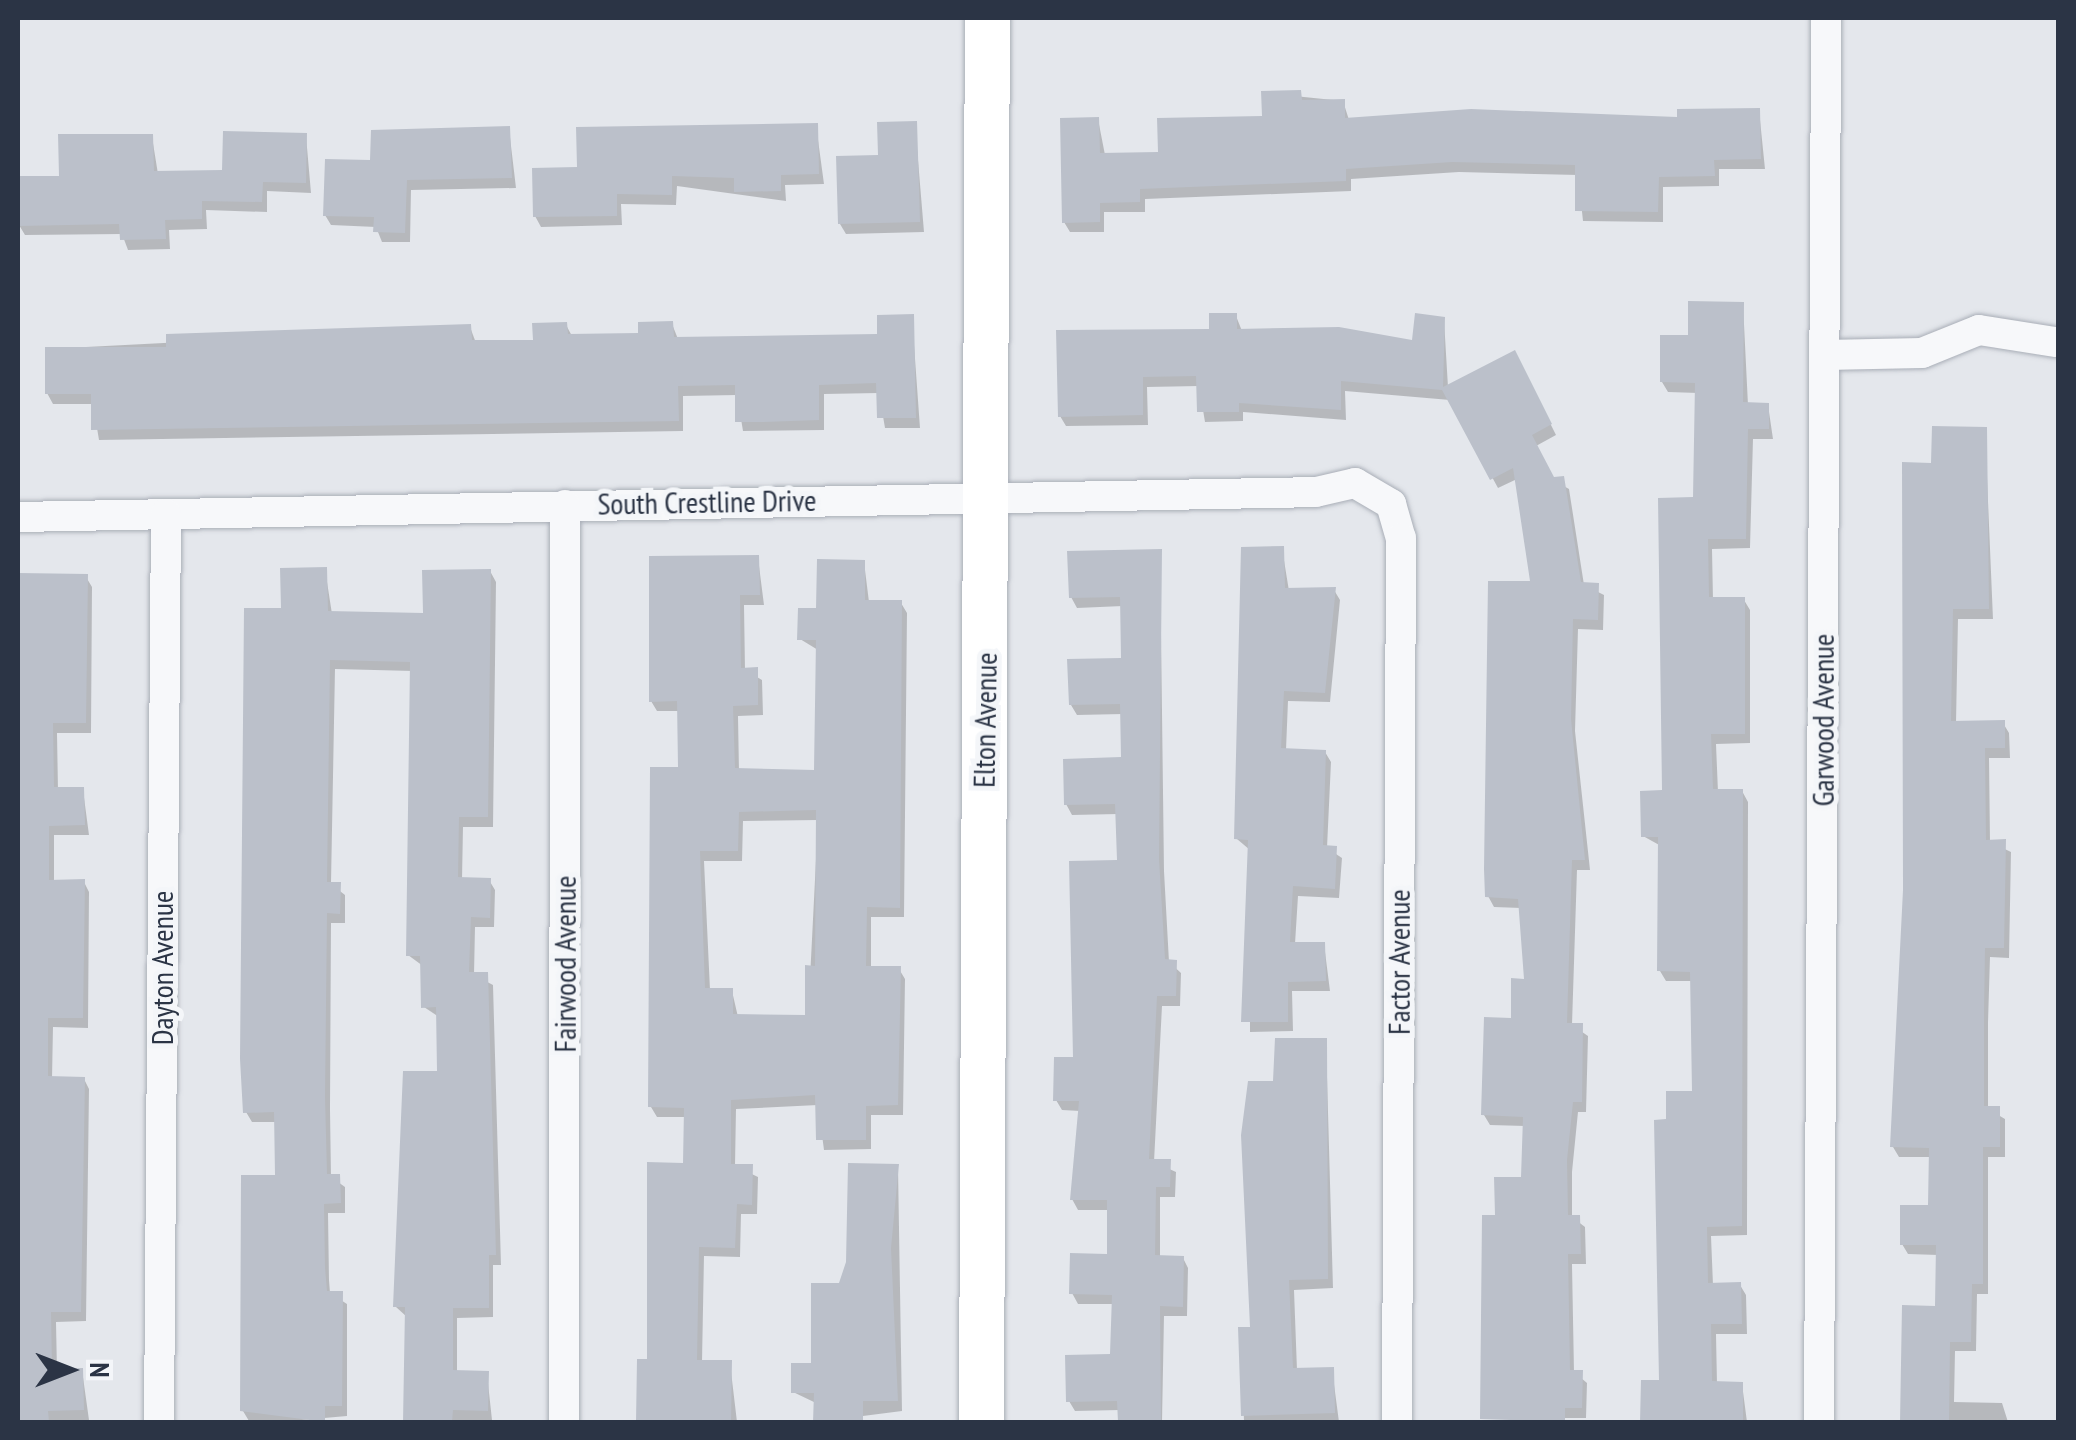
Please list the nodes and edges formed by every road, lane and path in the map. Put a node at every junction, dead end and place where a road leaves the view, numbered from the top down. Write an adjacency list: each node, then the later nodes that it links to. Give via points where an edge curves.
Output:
1 (988, 18): 5 (street, Elton Avenue)
2 (1826, 18): 4 (street, Garwood Avenue)
3 (2055, 342): 4 (street, via 1979,330 1922,353)
4 (1825, 354): 14 (street, Garwood Avenue)
5 (988, 495): 6 (street, South Crestline Drive, via 1316,492 1355,483); 7 (street, South Crestline Drive); 12 (street, Elton Avenue)
6 (1391, 504): 13 (street, Factor Avenue, via 1401,538)
7 (565, 505): 8 (street, South Crestline Drive); 11 (street, Fairwood Avenue)
8 (166, 514): 9 (street, South Crestline Drive); 10 (street, Dayton Avenue)
9 (18, 517)
10 (159, 1422)
11 (564, 1422)
12 (981, 1422)
13 (1397, 1422)
14 (1818, 1422)

